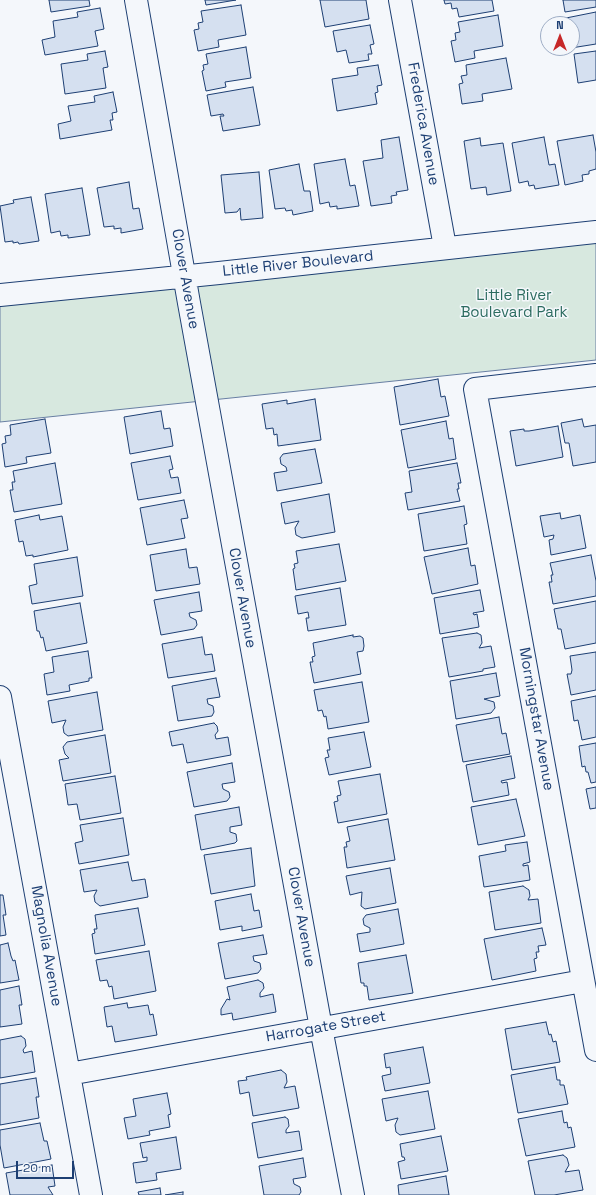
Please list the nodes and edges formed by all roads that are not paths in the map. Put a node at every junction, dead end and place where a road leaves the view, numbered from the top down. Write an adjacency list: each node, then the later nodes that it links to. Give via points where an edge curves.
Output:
1 (136, 0): 5 (street, Clover Avenue)
2 (400, 0): 4 (street, Frederica Avenue)
3 (596, 232): 4 (street, Little River Boulevard)
4 (445, 247): 5 (street, Little River Boulevard)
5 (185, 276): 6 (street, Little River Boulevard); 10 (street, Clover Avenue)
6 (0, 295)
7 (596, 376): 9 (street, Morningstar Avenue, via 475,389)
8 (0, 697): 12 (street, Magnolia Avenue)
9 (583, 981): 10 (street, Harrogate Street); 11 (street, Morningstar Avenue)
10 (321, 1028): 12 (street, Harrogate Street); 14 (street, Clover Avenue)
11 (596, 1050)
12 (69, 1074): 13 (street, Magnolia Avenue)
13 (91, 1195)
14 (353, 1195)

